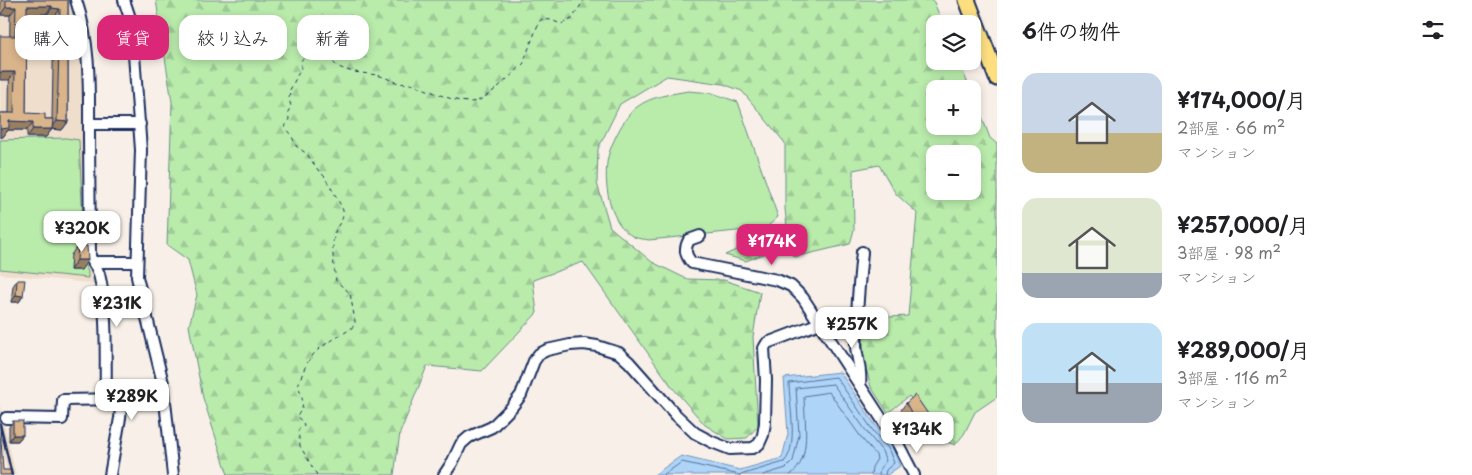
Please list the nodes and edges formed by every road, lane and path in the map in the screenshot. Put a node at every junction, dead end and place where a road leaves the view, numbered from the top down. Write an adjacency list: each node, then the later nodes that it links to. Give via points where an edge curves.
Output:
1 (76, 0): 6 (street, via 87,43)
2 (124, 0): 7 (street, via 133,41)
3 (584, 0): 18 (path, via 572,19 561,24 542,19 524,63 492,93 472,102 444,97 412,83 400,83 336,65 318,40 311,42 290,90 291,106 285,127 296,146 307,154 331,185 343,211 333,248 335,273 336,281 350,292 355,321 350,330 312,355 298,385 304,404 296,416 304,426 298,430 300,446)
4 (967, 0): 5 (highway)
5 (997, 78)
6 (89, 124): 7 (street); 11 (street, via 90,257)
7 (140, 124): 10 (street)
8 (700, 236): 12 (street, via 690,240 686,247 686,256 692,263 777,280 791,286)
9 (862, 252): 13 (street, via 856,325)
10 (137, 262): 11 (street); 17 (street, via 137,277 163,383)
11 (94, 264): 14 (street, via 105,324)
12 (820, 322): 13 (street); 19 (street, via 767,343 764,348 765,423 759,444 753,448 730,449 695,432 619,354 597,346 570,345 539,354 521,395 511,408 492,427 461,444)
13 (860, 385): 20 (street)
14 (106, 399): 15 (street, via 63,400 62,419); 16 (street, via 122,399)
15 (6, 418)
16 (110, 475)
17 (173, 475)
18 (317, 475)
19 (444, 475)
20 (914, 475)

